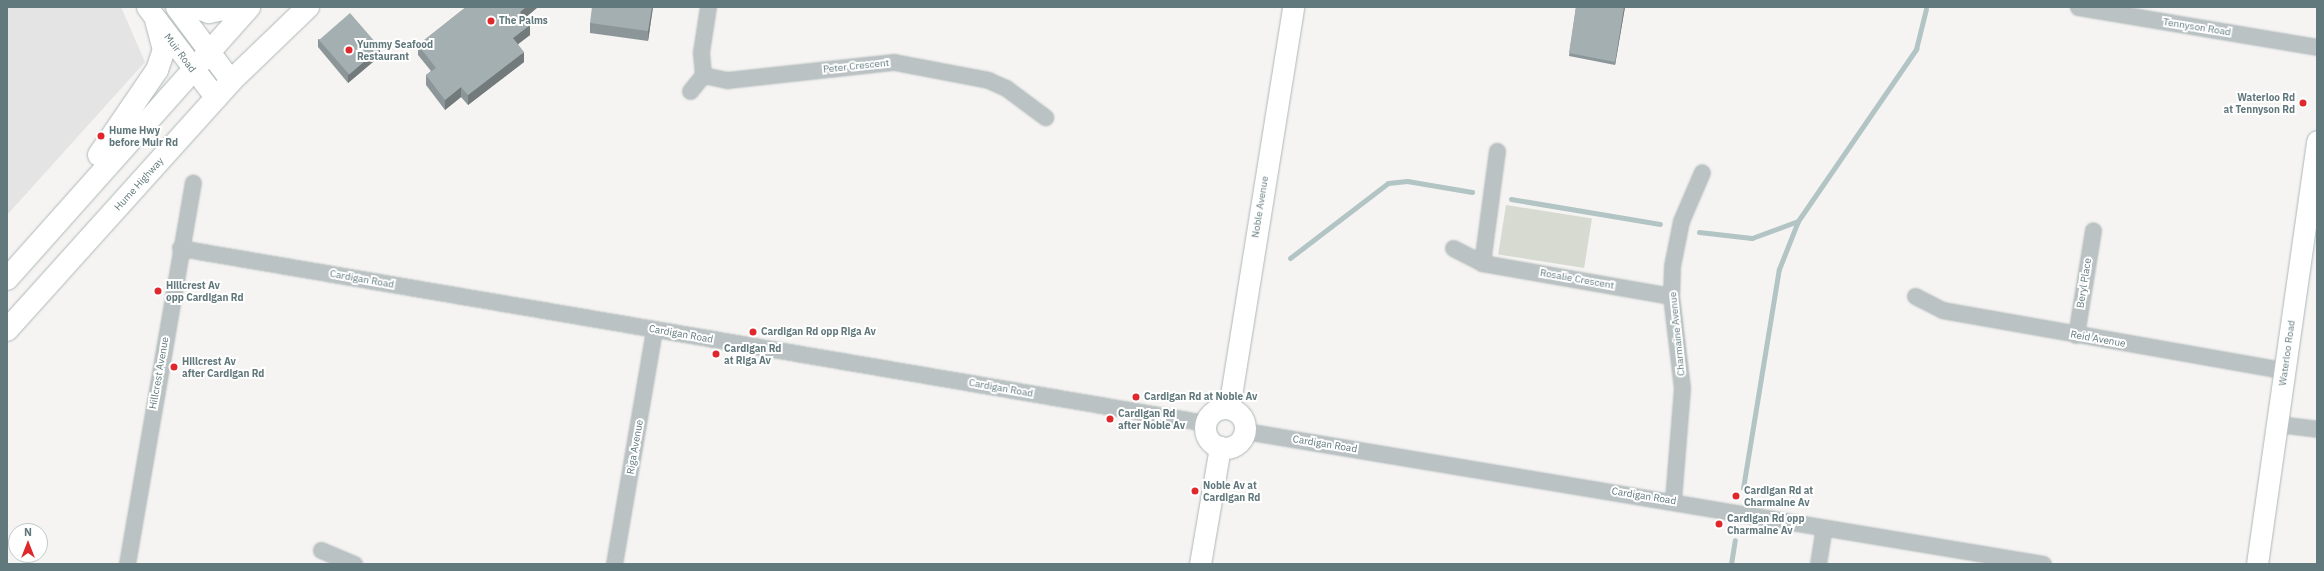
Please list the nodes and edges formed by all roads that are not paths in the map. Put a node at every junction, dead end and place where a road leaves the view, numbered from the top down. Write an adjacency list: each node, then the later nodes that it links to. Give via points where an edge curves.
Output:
1 (176, 7): 11 (street)
2 (195, 7): 3 (highway, via 209,12)
3 (235, 7)
4 (249, 7): 11 (highway)
5 (308, 7): 14 (highway, Hume Highway)
6 (708, 7): 13 (street, via 700,52)
7 (1293, 7): 35 (street, Noble Avenue)
8 (2078, 7): 10 (street, Tennyson Road)
9 (152, 14): 12 (street, Muir Road); 23 (highway, via 164,50 157,70)
10 (2317, 47)
11 (208, 52): 12 (highway); 14 (street)
12 (192, 69): 16 (street, Muir Road); 23 (highway)
13 (703, 75): 15 (street); 17 (street, Peter Crescent, via 727,80 894,62 988,80 1006,88)
14 (231, 81): 16 (highway, Hume Highway)
15 (690, 91)
16 (216, 98): 32 (highway, Hume Highway)
17 (1045, 117)
18 (2317, 142): 22 (street, Waterloo Road)
19 (1498, 151): 27 (street)
20 (1702, 172): 29 (street, Charmaine Avenue, via 1681,221 1672,266)
21 (193, 183): 25 (street, Hillcrest Avenue)
22 (2313, 192): 34 (street, Waterloo Road)
23 (57, 223): 28 (highway)
24 (2093, 230): 33 (street, Beryl Place)
25 (180, 248): 31 (street, Cardigan Road); 44 (street, Hillcrest Avenue)
26 (1453, 248): 27 (street, Rosalie Crescent)
27 (1482, 263): 29 (street, Rosalie Crescent)
28 (7, 278)
29 (1671, 296): 41 (street, Charmaine Avenue, via 1682,388)
30 (1915, 296): 33 (street, Reid Avenue, via 1942,310)
31 (654, 329): 36 (street, Cardigan Road); 46 (street, Riga Avenue)
32 (7, 330)
33 (2076, 335): 34 (street, Reid Avenue)
34 (2284, 370): 37 (street, Waterloo Road)
35 (1229, 408): 36 (street, via 1214,411); 39 (street, via 1242,416)
36 (1206, 423): 40 (street, via 1208,438)
37 (2278, 424): 38 (street); 50 (street, Waterloo Road)
38 (2317, 429)
39 (1246, 431): 40 (street, via 1236,445); 41 (street, Cardigan Road)
40 (1220, 447): 47 (street)
41 (1673, 500): 42 (street, Cardigan Road)
42 (1824, 528): 48 (street); 49 (street, Cardigan Road)
43 (321, 550): 45 (street)
44 (127, 564)
45 (354, 564)
46 (614, 564)
47 (1200, 564)
48 (1818, 564)
49 (2043, 564)
50 (2257, 564)

